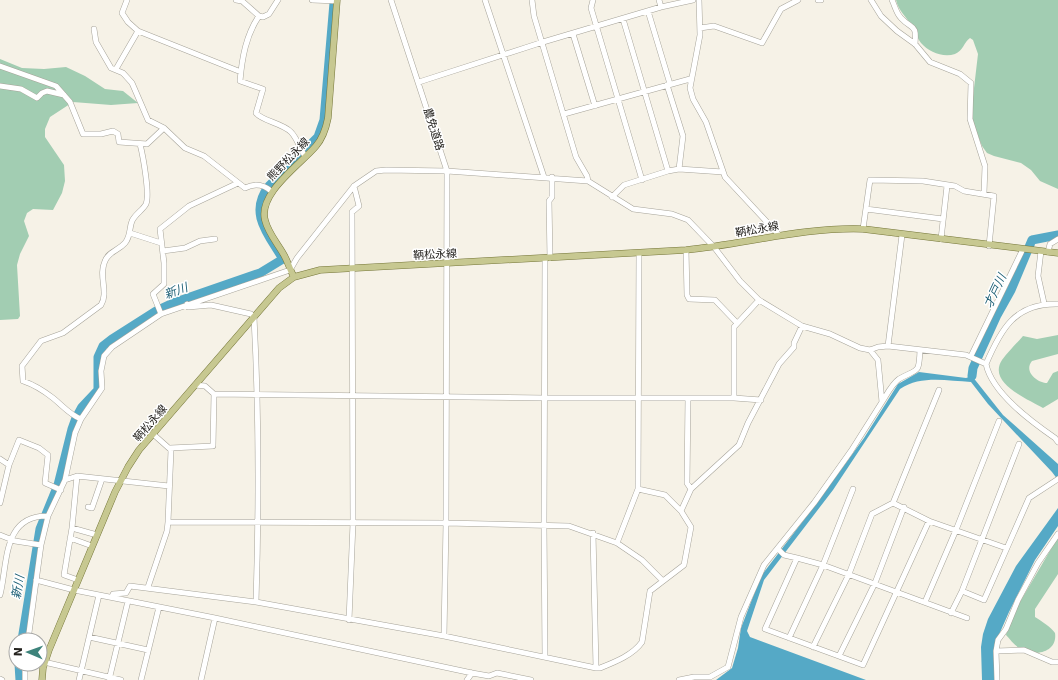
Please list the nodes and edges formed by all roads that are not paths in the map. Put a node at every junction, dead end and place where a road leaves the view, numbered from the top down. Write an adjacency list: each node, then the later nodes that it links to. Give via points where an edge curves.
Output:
1 (127, 0): 23 (street, via 122,13)
2 (236, 0): 18 (street, via 242,1)
3 (278, 0): 18 (street, via 269,14)
4 (312, 0): 15 (street)
5 (391, 0): 32 (street, 農免道路)
6 (485, 0): 27 (street)
7 (532, 0): 25 (street, via 534,16)
8 (594, 0): 20 (street, via 591,8)
9 (659, 0): 16 (street)
10 (693, 0): 16 (street)
11 (699, 0): 21 (street)
12 (798, 0): 21 (street, via 781,9 762,43 714,26)
13 (872, 0): 26 (street, via 881,16)
14 (892, 0): 26 (street, via 900,18 914,27)
15 (337, 1): 42 (main road, 熊野松永線, via 328,118 324,133)
16 (661, 7): 17 (street)
17 (648, 11): 19 (street); 33 (street)
18 (259, 16): 30 (street, via 251,28)
19 (623, 19): 20 (street); 35 (street)
20 (597, 27): 24 (street); 37 (street)
21 (700, 28): 31 (street)
22 (94, 29): 29 (street, via 96,42 111,68)
23 (138, 31): 29 (street); 30 (street)
24 (574, 34): 25 (street); 38 (street)
25 (543, 42): 27 (street); 39 (street)
26 (915, 44): 55 (street, via 930,62 960,74 971,83 970,119 985,166)
27 (504, 54): 32 (street); 47 (street)
28 (0, 66): 36 (street, via 56,86)
29 (116, 70): 40 (street, via 132,83 148,120)
30 (241, 72): 42 (street, via 240,81 263,89 256,113 259,117 271,120 291,132)
31 (690, 79): 33 (street); 46 (street, via 693,99 706,122)
32 (419, 82): 44 (street, 農免道路)
33 (668, 85): 35 (street); 43 (street, via 683,136)
34 (0, 86): 36 (street, via 21,89 37,98 47,92)
35 (644, 92): 37 (street); 45 (street)
36 (64, 95): 41 (street, via 70,102 83,134 113,131 118,134 119,142)
37 (618, 99): 38 (street); 49 (street)
38 (595, 106): 39 (street)
39 (564, 114): 50 (street, via 576,157)
40 (164, 128): 41 (street, via 147,144); 51 (street, via 185,148 204,156)
41 (140, 144): 60 (street, via 147,197 146,204 132,221)
42 (305, 156): 54 (main road, 熊野松永線)
43 (679, 169): 45 (street); 46 (street)
44 (447, 171): 47 (street); 52 (street, via 386,170 371,174); 77 (street, 農免道路)
45 (668, 171): 49 (street)
46 (723, 172): 61 (street)
47 (544, 177): 48 (street)
48 (552, 177): 50 (street); 76 (street)
49 (642, 180): 56 (street, via 624,185)
50 (588, 181): 56 (street)
51 (238, 183): 54 (street, via 245,188 252,184 265,186); 66 (street, via 179,212 160,229)
52 (354, 186): 78 (street, via 359,206 352,212); 79 (street)
53 (947, 186): 55 (street); 57 (street, via 923,181 870,180); 58 (street)
54 (271, 191): 79 (main road, 熊野松永線, via 264,209 265,219)
55 (984, 193): 67 (street, via 994,196)
56 (612, 197): 68 (street, via 633,209 672,214 688,220)
57 (866, 209): 58 (street); 59 (street)
58 (943, 219): 64 (street)
59 (864, 229): 61 (main road, 鞆松永線, via 827,228); 62 (main road, 鞆松永線)
60 (130, 233): 66 (street); 106 (street, via 125,243 109,254 104,262 102,272 105,299 101,305 63,332 41,341 22,366 23,381 35,385 73,416)
61 (779, 235): 68 (main road, 鞆松永線)
62 (902, 235): 64 (main road, 鞆松永線); 89 (street)
63 (215, 239): 71 (street)
64 (941, 239): 67 (main road, 鞆松永線)
65 (1058, 239): 73 (street, via 1050,244)
66 (161, 243): 71 (street)
67 (989, 246): 69 (main road, 鞆松永線)
68 (714, 247): 70 (main road, 鞆松永線); 81 (street, via 740,281)
69 (1026, 249): 72 (main road, 鞆松永線); 92 (street)
70 (686, 250): 74 (main road, 鞆松永線); 87 (street, via 686,295 689,299 715,300)
71 (163, 251): 85 (street, via 164,284 153,294)
72 (1041, 251): 73 (main road, 鞆松永線); 82 (street, via 1038,276)
73 (1048, 252): 75 (main road, 鞆松永線)
74 (639, 253): 76 (main road, 鞆松永線); 103 (street)
75 (1058, 253)
76 (548, 258): 77 (main road, 鞆松永線); 100 (street)
77 (447, 263): 78 (main road, 鞆松永線); 99 (street, 農免道路)
78 (352, 268): 80 (main road, 鞆松永線, via 320,270); 98 (street)
79 (290, 270): 80 (main road, 熊野松永線); 83 (street)
80 (294, 277): 86 (main road, 鞆松永線, via 279,288)
81 (759, 300): 87 (street); 88 (street)
82 (1044, 303): 84 (street); 93 (street, via 1026,310 1008,324 999,336)
83 (187, 304): 85 (street); 86 (street, via 188,307 211,305 251,314)
84 (1058, 304)
85 (161, 314): 106 (street, via 112,347 104,356 102,388)
86 (254, 317): 94 (main road, 鞆松永線); 97 (street)
87 (737, 322): 102 (street, via 734,326)
88 (802, 326): 90 (street); 104 (street, via 794,347 779,364)
89 (888, 346): 90 (street); 91 (street)
90 (870, 350): 105 (street, via 878,360)
91 (920, 350): 92 (street); 105 (street, via 919,366 910,375 898,380)
92 (975, 359): 93 (street)
93 (986, 364): 109 (street, via 990,377 998,388)
94 (196, 385): 96 (street, via 205,386); 108 (main road, 鞆松永線)
95 (939, 390): 124 (street)
96 (214, 394): 97 (street); 111 (street, via 213,446)
97 (258, 395): 98 (street); 132 (street)
98 (354, 396): 99 (street); 133 (street)
99 (447, 396): 100 (street); 134 (street, 農免道路)
100 (545, 398): 103 (street); 135 (street)
101 (688, 398): 102 (street); 103 (street); 121 (street, via 687,483)
102 (734, 398): 104 (street)
103 (639, 399): 120 (street)
104 (760, 400): 121 (street, via 739,445)
105 (882, 402): 149 (street)
106 (81, 419): 116 (street, via 75,433)
107 (999, 421): 137 (street)
108 (153, 434): 111 (street); 118 (main road, 鞆松永線)
109 (1058, 442)
110 (1020, 444): 144 (street)
111 (170, 448): 119 (street)
112 (0, 459): 113 (street)
113 (9, 465): 123 (street, via 19,440 39,448 48,455 45,483); 125 (street)
114 (77, 476): 115 (street); 116 (street); 136 (street)
115 (102, 479): 118 (street); 126 (street, via 92,508)
116 (65, 480): 123 (street)
117 (1058, 480): 148 (street, via 1029,498)
118 (120, 481): 119 (street); 141 (main road, 鞆松永線)
119 (169, 486): 131 (street)
120 (638, 489): 128 (street, via 665,495); 145 (street)
121 (691, 489): 128 (street)
122 (853, 489): 151 (street)
123 (61, 490): 129 (street)
124 (893, 503): 127 (street); 152 (street, via 872,514)
125 (0, 504)
126 (88, 507)
127 (904, 507): 130 (street); 156 (street)
128 (682, 511): 155 (street, via 691,527 686,561 677,572)
129 (48, 516): 143 (street, via 39,515 24,521); 146 (street)
130 (928, 521): 137 (street); 159 (street)
131 (168, 522): 132 (street); 157 (street)
132 (258, 522): 133 (street); 165 (street)
133 (353, 523): 134 (street); 171 (street)
134 (446, 523): 135 (street); 173 (street, 農免道路)
135 (544, 525): 138 (street, via 569,526); 182 (street)
136 (72, 528): 141 (street); 142 (street)
137 (956, 530): 144 (street); 166 (street)
138 (593, 533): 145 (street); 185 (street)
139 (1058, 534): 179 (street, via 1038,563 1018,600 1006,629 998,640)
140 (0, 535): 143 (street)
141 (97, 535): 147 (main road, 鞆松永線)
142 (70, 538): 147 (street); 154 (street, via 64,575)
143 (10, 539): 146 (street); 161 (street)
144 (982, 541): 148 (street); 160 (street)
145 (617, 542): 155 (street, via 642,560)
146 (41, 545): 153 (street)
147 (92, 546): 154 (main road, 鞆松永線)
148 (1006, 548): 160 (street, via 984,600)
149 (781, 551): 150 (street); 195 (street, via 764,565 741,617 728,667 710,677)
150 (797, 558): 151 (street); 175 (street, via 765,629)
151 (823, 565): 152 (street); 175 (street)
152 (849, 574): 156 (street); 177 (street)
153 (36, 580): 158 (street); 172 (street)
154 (78, 580): 158 (main road, 鞆松永線)
155 (663, 581): 185 (street, via 650,591 639,647 612,664)
156 (875, 583): 159 (street); 181 (street)
157 (148, 587): 163 (street, via 130,586 126,593 113,594); 165 (street)
158 (74, 590): 162 (street); 180 (main road, 鞆松永線)
159 (898, 591): 166 (street); 181 (street, via 863,665)
160 (962, 591): 168 (street)
161 (0, 595)
162 (99, 596): 163 (street); 174 (street)
163 (112, 597): 164 (street)
164 (128, 601): 167 (street); 176 (street)
165 (256, 602): 171 (street)
166 (925, 602): 168 (street)
167 (159, 607): 169 (street); 178 (street)
168 (951, 613): 170 (street)
169 (215, 618): 187 (street); 192 (street)
170 (967, 618)
171 (349, 620): 173 (street)
172 (29, 632)
173 (444, 636): 182 (street)
174 (89, 637): 176 (street); 186 (street)
175 (789, 638): 177 (street)
176 (118, 642): 178 (street); 188 (street)
177 (813, 647): 181 (street)
178 (148, 650): 191 (street)
179 (996, 651): 183 (street, via 1024,650); 196 (street)
180 (48, 652)
181 (838, 656)
182 (545, 657): 185 (street)
183 (1058, 662)
184 (48, 663): 186 (street)
185 (596, 668)
186 (82, 671): 188 (street); 189 (street)
187 (472, 673): 193 (street); 194 (street, via 488,676 497,674)
188 (109, 679): 190 (street)
189 (79, 680)
190 (121, 680)
191 (141, 680)
192 (201, 680)
193 (467, 680)
194 (530, 680)
195 (679, 680)
196 (997, 680)

